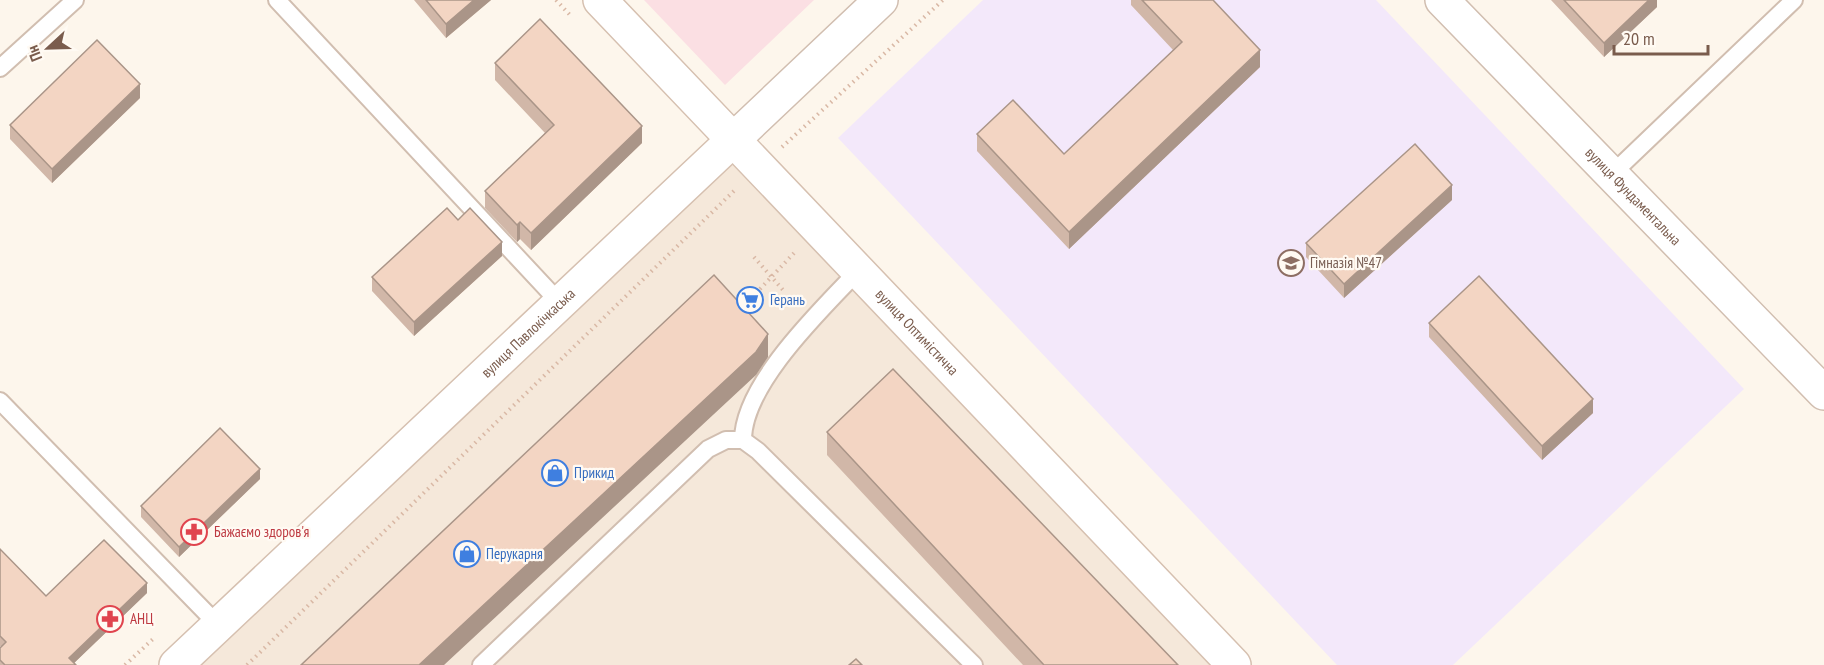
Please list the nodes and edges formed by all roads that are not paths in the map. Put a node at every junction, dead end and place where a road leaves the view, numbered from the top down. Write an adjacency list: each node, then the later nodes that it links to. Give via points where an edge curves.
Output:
1 (75, 0): 7 (lane)
2 (277, 0): 11 (lane)
3 (600, 0): 8 (street, вулиця Оптимістична)
4 (881, 0): 8 (street, вулиця Павлокічкаська)
5 (1442, 0): 9 (street, вулиця Фундаментальна)
6 (1794, 0): 9 (lane)
7 (0, 68)
8 (733, 140): 10 (street, вулиця Оптимістична); 11 (street, вулиця Павлокічкаська)
9 (1611, 175): 12 (street, вулиця Фундаментальна)
10 (858, 271): 14 (lane, via 797,336 768,374 746,424); 19 (street, вулиця Оптимістична)
11 (560, 303): 15 (street, вулиця Павлокічкаська)
12 (1824, 393)
13 (0, 401): 15 (lane)
14 (744, 440): 17 (lane, via 726,440 708,449); 18 (lane)
15 (218, 625): 16 (street, вулиця Павлокічкаська)
16 (176, 665)
17 (480, 665)
18 (974, 665)
19 (1234, 665)

